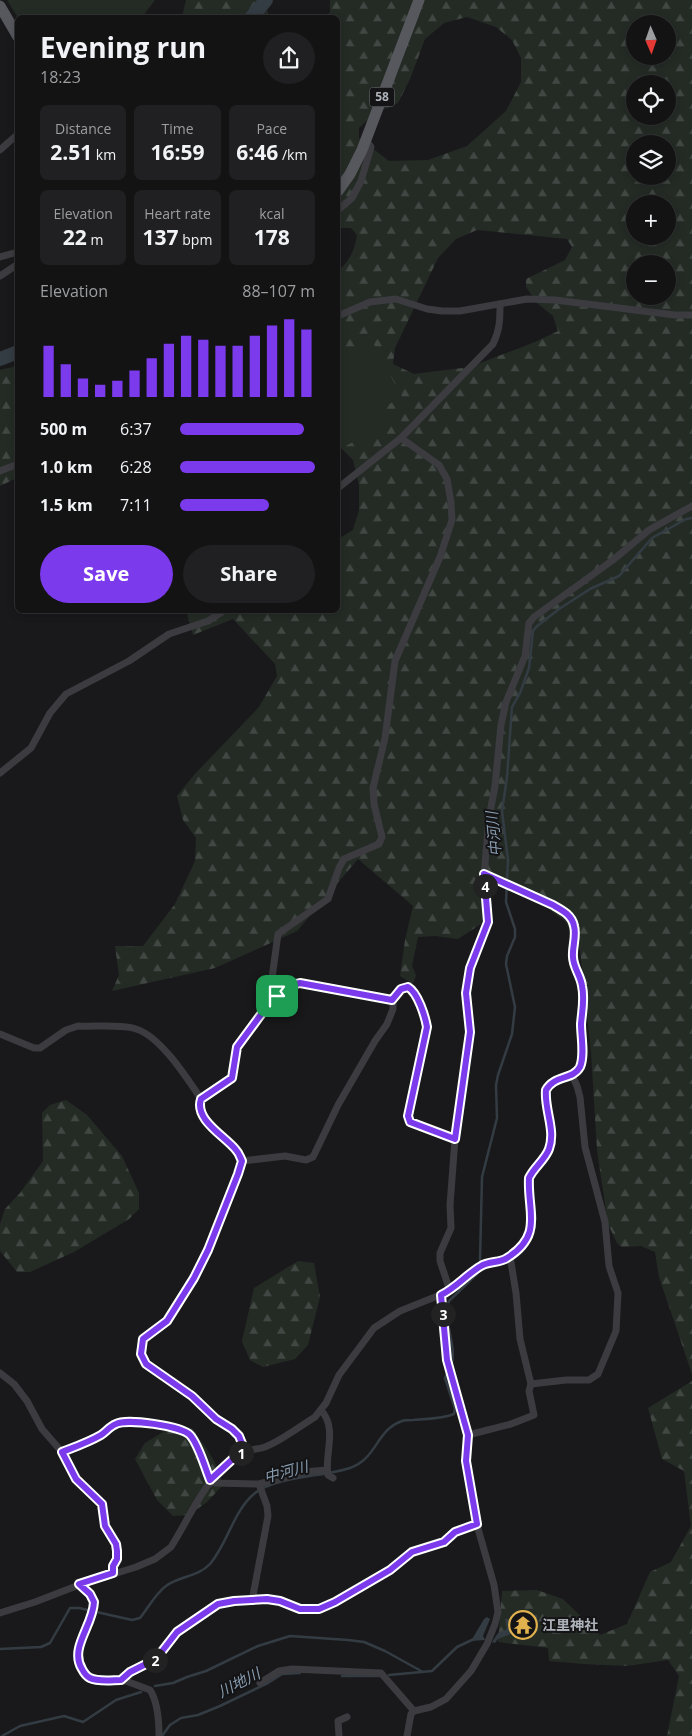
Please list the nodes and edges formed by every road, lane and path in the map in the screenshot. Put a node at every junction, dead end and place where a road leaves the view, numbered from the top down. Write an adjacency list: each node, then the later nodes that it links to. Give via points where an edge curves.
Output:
1 (420, 0): 5 (main road, 58)
2 (0, 6): 3 (main road)
3 (15, 32)
4 (15, 137): 6 (street)
5 (366, 140): 7 (main road, 58); 8 (street, via 372,147 361,181 352,198)
6 (0, 150)
7 (340, 188)
8 (340, 208)
9 (15, 253): 10 (street)
10 (0, 257)
11 (15, 266): 12 (street)
12 (0, 276)
13 (500, 304): 14 (street, via 442,311 403,300 384,300 370,302); 15 (street, via 555,300 675,316); 16 (street, via 500,324 493,344)
14 (340, 315)
15 (692, 315)
16 (401, 438): 19 (street); 24 (street, via 440,465 447,480 452,520 440,558 394,666 385,738 373,788 382,837 379,844 344,860 328,900 278,934 272,978)
17 (15, 465): 18 (street)
18 (0, 471)
19 (340, 486)
20 (692, 506): 23 (street, via 649,530 529,623 525,656 506,702 501,725)
21 (220, 613): 22 (street, via 208,621 169,634 129,661 66,694 50,713 30,748)
22 (0, 773)
23 (484, 874): 27 (street, via 561,909 575,926 572,957 582,983 584,1008 582,1059); 29 (street, via 488,922 470,968 466,993 470,1032)
24 (277, 996): 25 (street, via 288,986 300,983); 28 (street, via 237,1047 230,1080)
25 (392, 1000): 29 (street, via 401,989 411,988 427,1027 408,1119); 30 (street, via 388,1024 338,1105 312,1157 306,1160 285,1156)
26 (0, 1034): 28 (street, via 40,1048 70,1028 137,1029 158,1044)
27 (572, 1075): 31 (street, via 552,1082 546,1090 551,1141 546,1155 529,1178 530,1233); 35 (street, via 578,1086 585,1147 605,1222 609,1266 618,1293 617,1323 612,1342 594,1378)
28 (201, 1099): 30 (street, via 200,1112 236,1150)
29 (455, 1139): 32 (street, via 451,1228 440,1253)
30 (242, 1161): 38 (street, via 194,1278 167,1321 143,1339 141,1354 146,1364 192,1396 239,1436)
31 (510, 1256): 32 (street, via 482,1265); 35 (street, via 520,1339)
32 (450, 1291): 33 (street)
33 (441, 1295): 36 (street, via 400,1311 374,1328 339,1375); 37 (street, via 449,1367)
34 (0, 1372): 39 (street, via 14,1384)
35 (531, 1384): 37 (street, via 529,1391 534,1415)
36 (321, 1410): 38 (street, via 266,1447); 41 (street, via 325,1414 330,1437 329,1474 304,1472)
37 (468, 1435): 42 (street, via 466,1461)
38 (245, 1451): 40 (street)
39 (62, 1452): 40 (street, via 118,1423 164,1425 181,1429 190,1436); 43 (street, via 76,1479 102,1504 105,1526 116,1544 117,1559)
40 (210, 1480): 41 (street, via 219,1484); 43 (street, via 171,1547 155,1559)
41 (260, 1488): 45 (street, via 268,1516)
42 (477, 1524): 45 (street, via 455,1532 444,1542 412,1552 390,1570 319,1609 300,1609 274,1600); 49 (street, via 498,1604 496,1624 471,1671 456,1689 431,1707)
43 (113, 1573): 44 (street)
44 (79, 1584): 46 (street); 47 (street, via 92,1598 94,1606 77,1651 78,1663 90,1678)
45 (252, 1601): 47 (street, via 218,1604 177,1632 156,1659)
46 (0, 1613)
47 (121, 1680): 51 (street, via 145,1688 152,1694)
48 (260, 1682): 49 (street, via 280,1671 292,1669 381,1673)
49 (414, 1711): 53 (street)
50 (347, 1716): 52 (street, via 338,1721)
51 (159, 1736)
52 (338, 1736)
53 (407, 1736)

